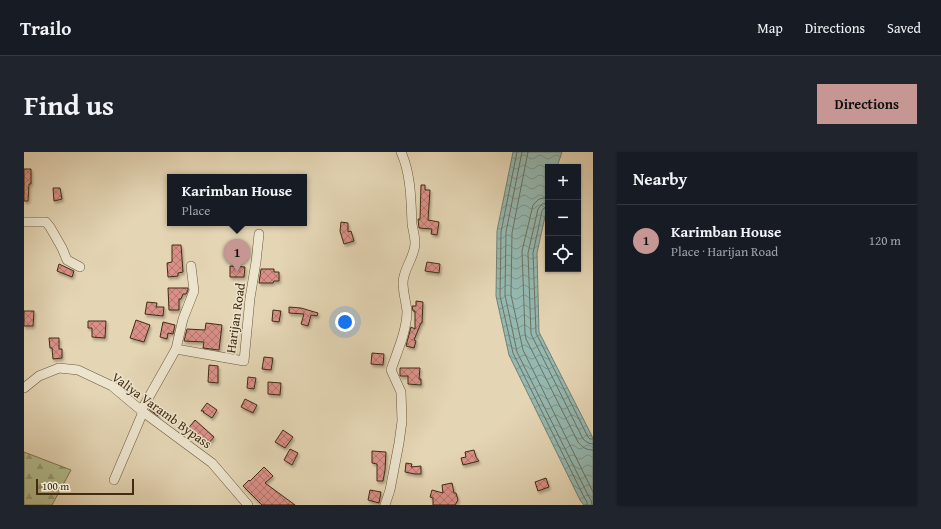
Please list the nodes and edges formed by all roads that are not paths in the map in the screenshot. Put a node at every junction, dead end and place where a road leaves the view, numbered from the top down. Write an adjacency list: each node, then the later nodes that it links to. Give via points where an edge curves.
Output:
1 (401, 152): 11 (street, via 409,178 415,243 403,282 407,312 405,329 392,367 401,392 402,421)
2 (24, 222): 5 (street, via 46,222 67,260)
3 (260, 234): 6 (street, Harijan Road, via 244,361)
4 (191, 266): 6 (street, via 194,291 183,319)
5 (80, 267)
6 (176, 349): 8 (street)
7 (24, 388): 8 (street, Valiya Varamb Bypass, via 40,376 59,368 78,370 112,386)
8 (142, 412): 9 (street); 10 (street, Valiya Varamb Bypass, via 212,463)
9 (114, 480)
10 (248, 505)
11 (385, 505)

